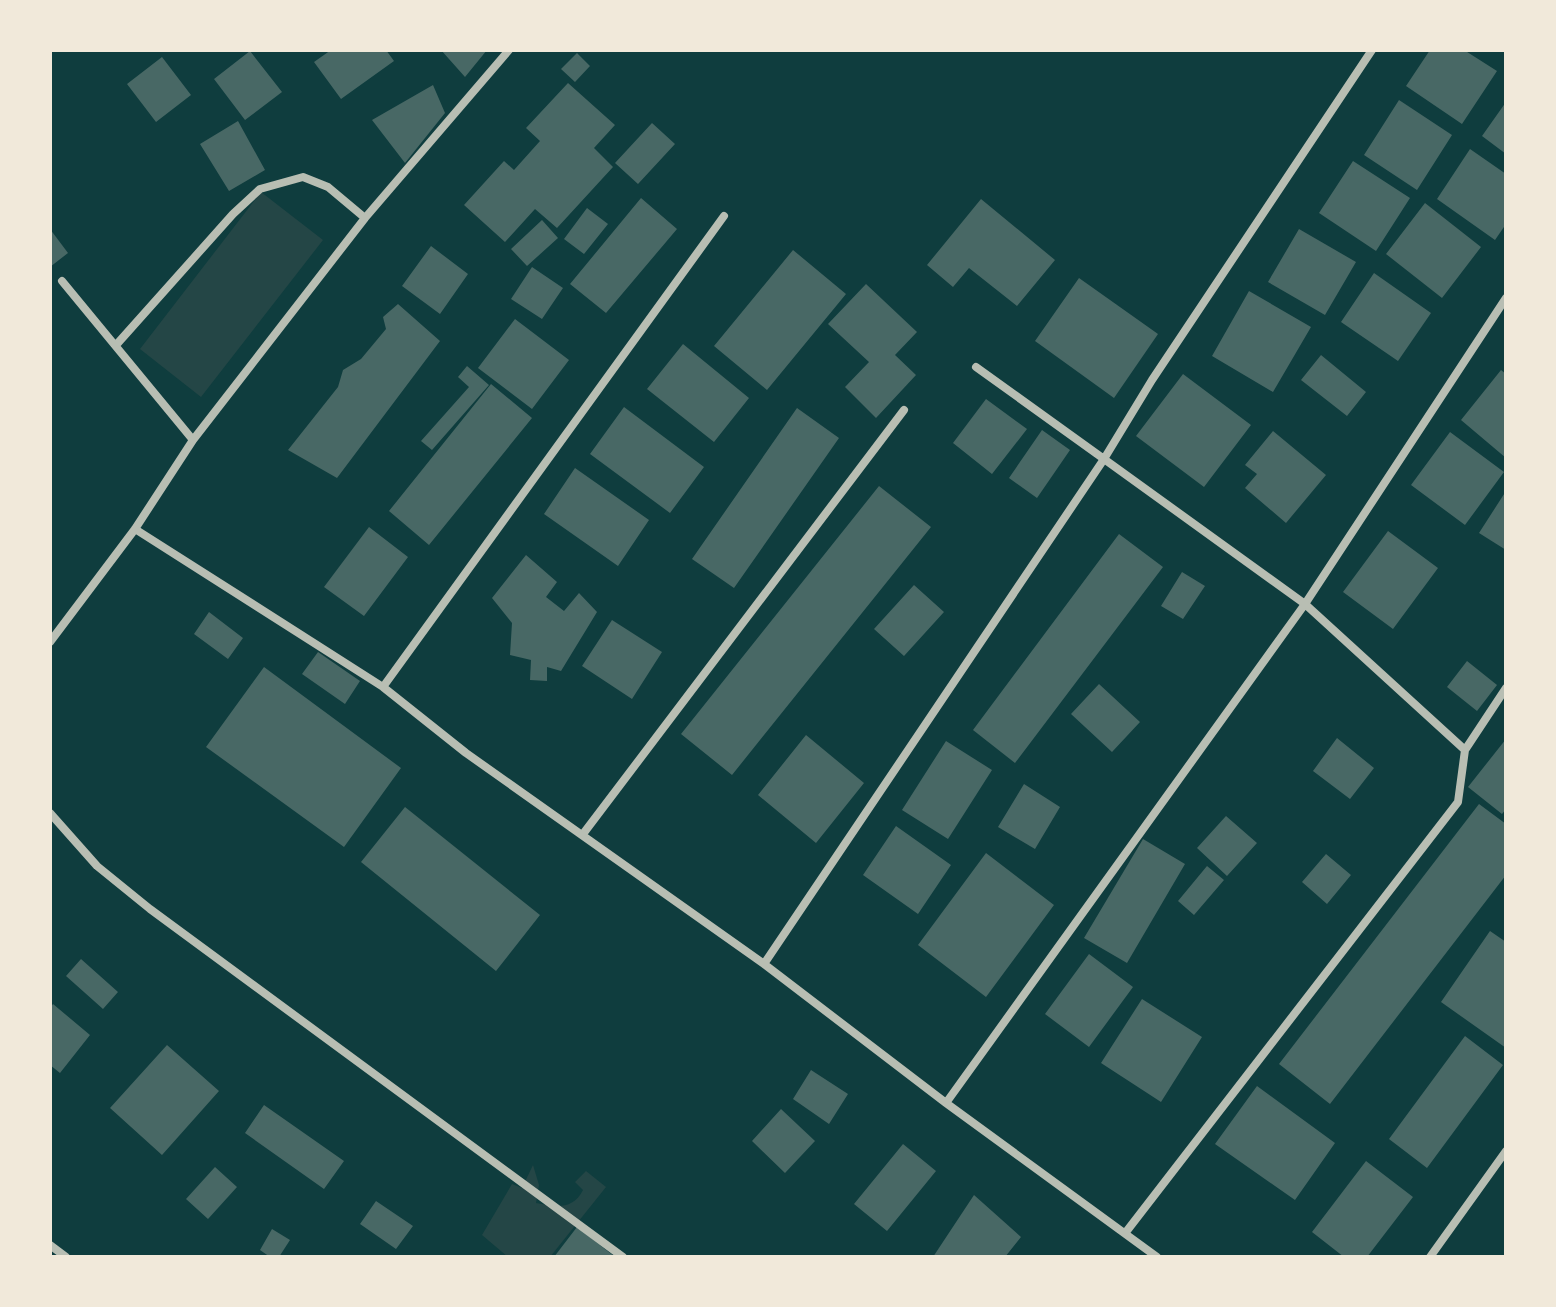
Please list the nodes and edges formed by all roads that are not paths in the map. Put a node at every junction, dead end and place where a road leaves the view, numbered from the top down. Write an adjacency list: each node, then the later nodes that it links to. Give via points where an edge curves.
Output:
1 (509, 50): 4 (street)
2 (1372, 50): 11 (street)
3 (724, 216): 15 (street)
4 (365, 218): 7 (street, via 328,187 303,177 260,189); 10 (street)
5 (62, 281): 7 (street)
6 (1506, 298): 13 (street)
7 (117, 344): 10 (street)
8 (976, 367): 11 (street)
9 (904, 410): 19 (street)
10 (193, 440): 12 (street)
11 (1104, 459): 13 (street); 20 (street)
12 (135, 529): 14 (street); 15 (street)
13 (1305, 604): 17 (street); 21 (street)
14 (50, 642)
15 (383, 687): 19 (street, via 466,753)
16 (1506, 688): 17 (street)
17 (1465, 750): 23 (street, via 1458,802)
18 (50, 813): 26 (street, via 97,866 161,918)
19 (583, 834): 20 (street)
20 (764, 964): 21 (street)
21 (946, 1103): 23 (street)
22 (1506, 1151): 28 (street)
23 (1126, 1232): 27 (street)
24 (50, 1245): 25 (street)
25 (66, 1257)
26 (623, 1257)
27 (1157, 1257)
28 (1430, 1257)

